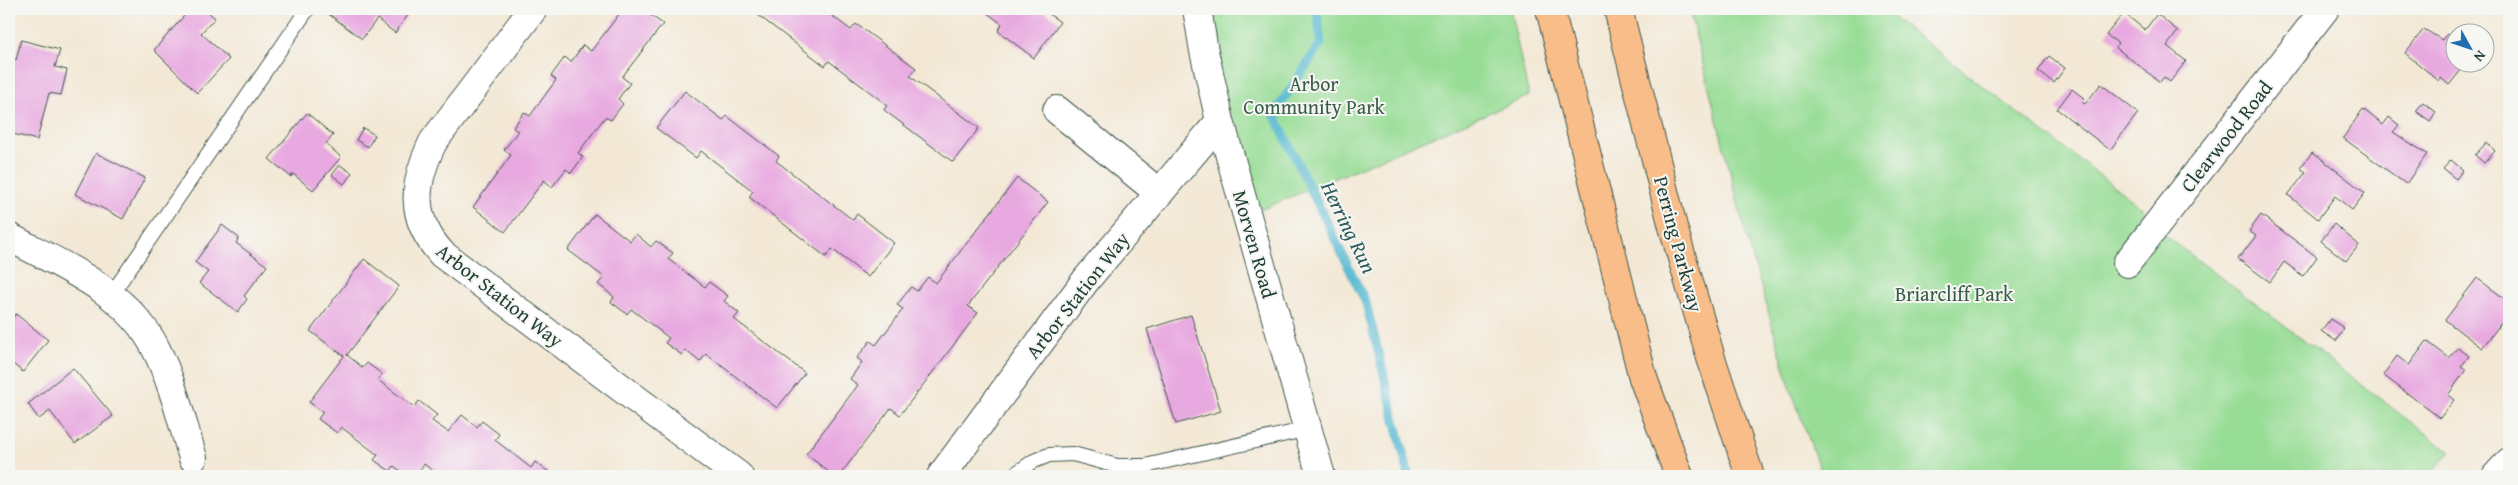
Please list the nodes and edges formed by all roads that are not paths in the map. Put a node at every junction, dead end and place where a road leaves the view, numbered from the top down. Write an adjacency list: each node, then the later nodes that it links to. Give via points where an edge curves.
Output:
1 (533, 9): 16 (street, Arbor Station Way, via 433,142 424,162 416,197 424,228 442,254)
2 (1197, 9): 8 (street, Morven Road)
3 (1550, 9): 20 (main road, via 1643,378)
4 (1618, 9): 21 (main road, Perring Parkway, via 1673,227)
5 (2325, 9): 11 (street, Clearwood Road)
6 (307, 10): 12 (lane)
7 (1057, 110): 9 (street)
8 (1220, 121): 9 (street, Arbor Station Way); 13 (street, Morven Road)
9 (1158, 192): 17 (street, Arbor Station Way, via 1086,280)
10 (9, 237): 12 (street)
11 (2127, 263)
12 (111, 295): 14 (street, via 135,318 156,348 175,398)
13 (1308, 429): 18 (lane, via 1144,466 1117,466 1073,454 1049,455); 19 (street, Morven Road)
14 (192, 458)
15 (2509, 462): 22 (street)
16 (739, 476)
17 (941, 476)
18 (1012, 476)
19 (1321, 476)
20 (1679, 476)
21 (1750, 476)
22 (2496, 476)

